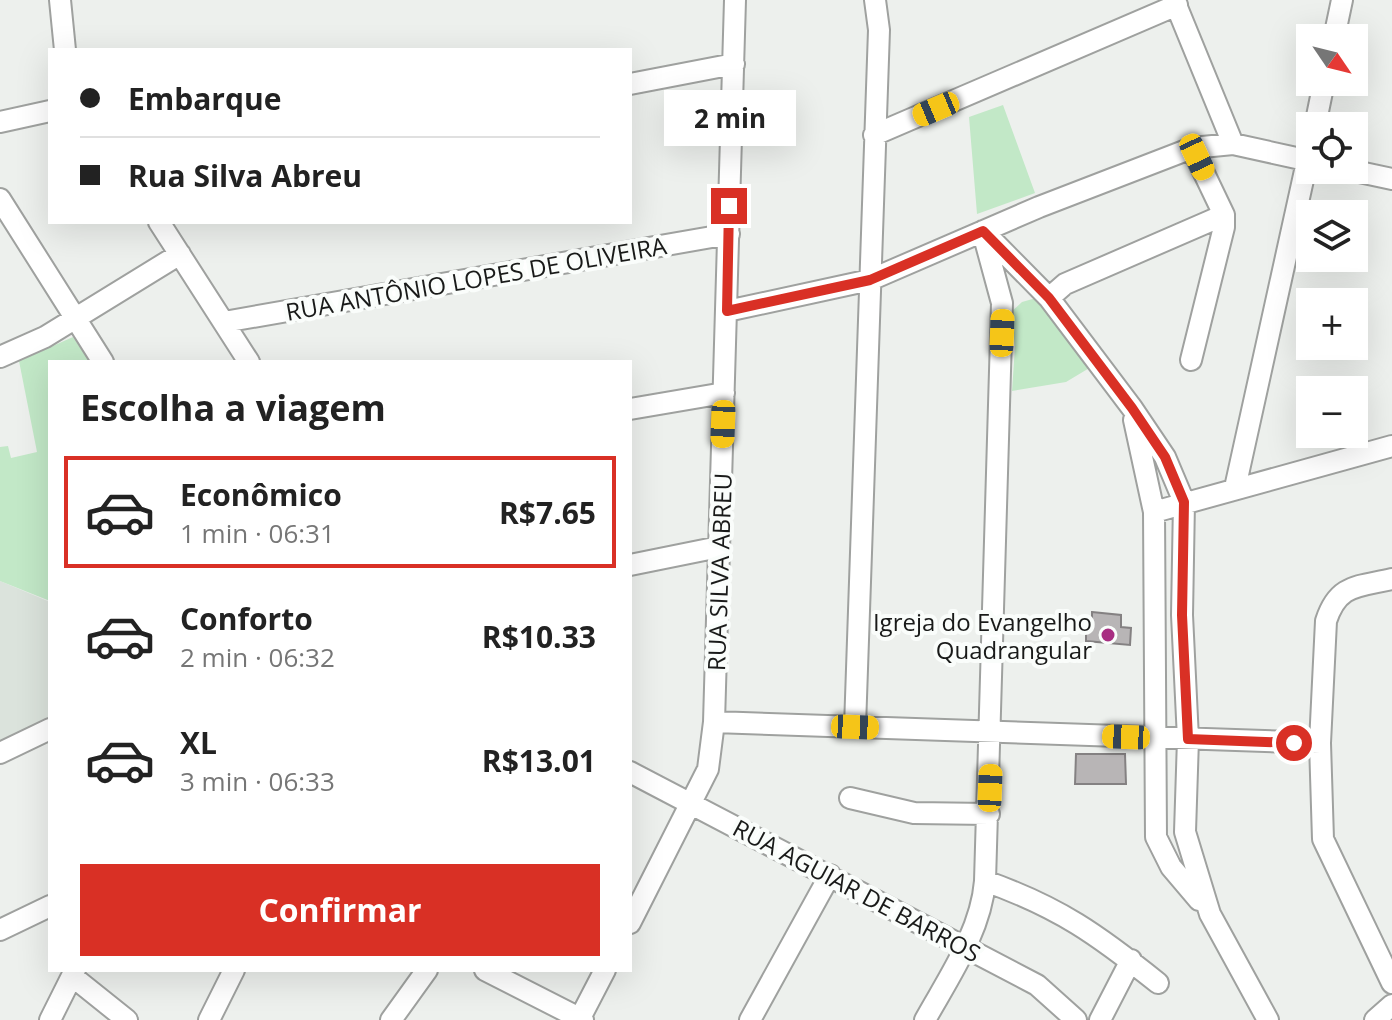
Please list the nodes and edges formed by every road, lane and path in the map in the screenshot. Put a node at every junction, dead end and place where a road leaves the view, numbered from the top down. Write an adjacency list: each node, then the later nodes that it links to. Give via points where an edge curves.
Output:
1 (60, 0): 7 (street)
2 (735, 0): 8 (street, RUA SILVA ABREU)
3 (875, 0): 12 (street, via 879,30)
4 (1342, 0): 6 (street)
5 (1176, 3): 12 (street); 13 (street)
6 (1337, 24)
7 (65, 48)
8 (734, 64): 9 (street); 23 (street, RUA SILVA ABREU)
9 (632, 84)
10 (48, 111): 11 (street)
11 (0, 122)
12 (874, 135): 25 (street)
13 (1233, 144): 14 (street); 15 (street)
14 (1192, 148): 20 (street); 22 (street)
15 (1296, 154)
16 (1368, 174): 17 (street)
17 (1392, 179)
18 (1303, 184): 38 (street)
19 (0, 199): 28 (street)
20 (1224, 215): 26 (street, via 1065,284); 33 (street)
21 (160, 224): 24 (street)
22 (983, 231): 25 (street); 26 (street); 47 (street, via 1002,303)
23 (729, 234): 27 (street, RUA SILVA ABREU); 29 (street, RUA ANTÔNIO LOPES DE OLIVEIRA)
24 (180, 254): 28 (street); 29 (street)
25 (870, 280): 27 (street); 45 (street)
26 (1049, 298): 35 (street)
27 (727, 311): 34 (street, RUA SILVA ABREU)
28 (75, 318): 30 (street); 31 (street)
29 (224, 322): 32 (street)
30 (0, 357)
31 (102, 360)
32 (248, 360)
33 (1191, 360)
34 (724, 393): 36 (street); 41 (street, RUA SILVA ABREU)
35 (1132, 408): 39 (street, via 1165,457); 40 (street)
36 (632, 409)
37 (1392, 446): 38 (street)
38 (1235, 488): 39 (street)
39 (1184, 502): 40 (street); 49 (street)
40 (1154, 512): 48 (street)
41 (719, 547): 42 (street); 44 (street, RUA SILVA ABREU)
42 (632, 565)
43 (1392, 579): 50 (street, via 1347,589 1332,602 1326,621)
44 (714, 722): 45 (street); 54 (street, RUA SILVA ABREU, via 708,769)
45 (855, 727): 47 (street)
46 (48, 730): 51 (street)
47 (991, 732): 48 (street); 55 (street)
48 (1153, 738): 49 (street); 59 (street, via 1156,837 1171,867)
49 (1188, 739): 50 (street); 59 (street, via 1185,832)
50 (1320, 743): 64 (street, via 1323,839)
51 (0, 753)
52 (632, 773): 54 (street, RUA AGUIAR DE BARROS)
53 (850, 798): 55 (street, via 914,813)
54 (693, 804): 56 (street, RUA AGUIAR DE BARROS); 60 (street, RUA SILVA ABREU)
55 (989, 814): 57 (street)
56 (830, 875): 62 (street, RUA AGUIAR DE BARROS); 78 (street)
57 (985, 881): 62 (street, via 984,899); 63 (street, via 1038,900)
58 (48, 907): 61 (street)
59 (1210, 914): 82 (street)
60 (632, 919)
61 (0, 930)
62 (966, 946): 79 (street); 80 (street, RUA AGUIAR DE BARROS, via 1037,985)
63 (1131, 960): 70 (street); 81 (street)
64 (1386, 960): 71 (street)
65 (233, 972): 76 (street)
66 (426, 972): 77 (street)
67 (489, 972): 73 (street)
68 (604, 972): 73 (street)
69 (74, 973): 74 (street); 75 (street)
70 (1158, 983)
71 (1392, 983)
72 (1392, 1005): 83 (street)
73 (580, 1019)
74 (50, 1020)
75 (127, 1020)
76 (209, 1020)
77 (391, 1020)
78 (750, 1020)
79 (925, 1020)
80 (1076, 1020)
81 (1100, 1020)
82 (1268, 1020)
83 (1375, 1020)

